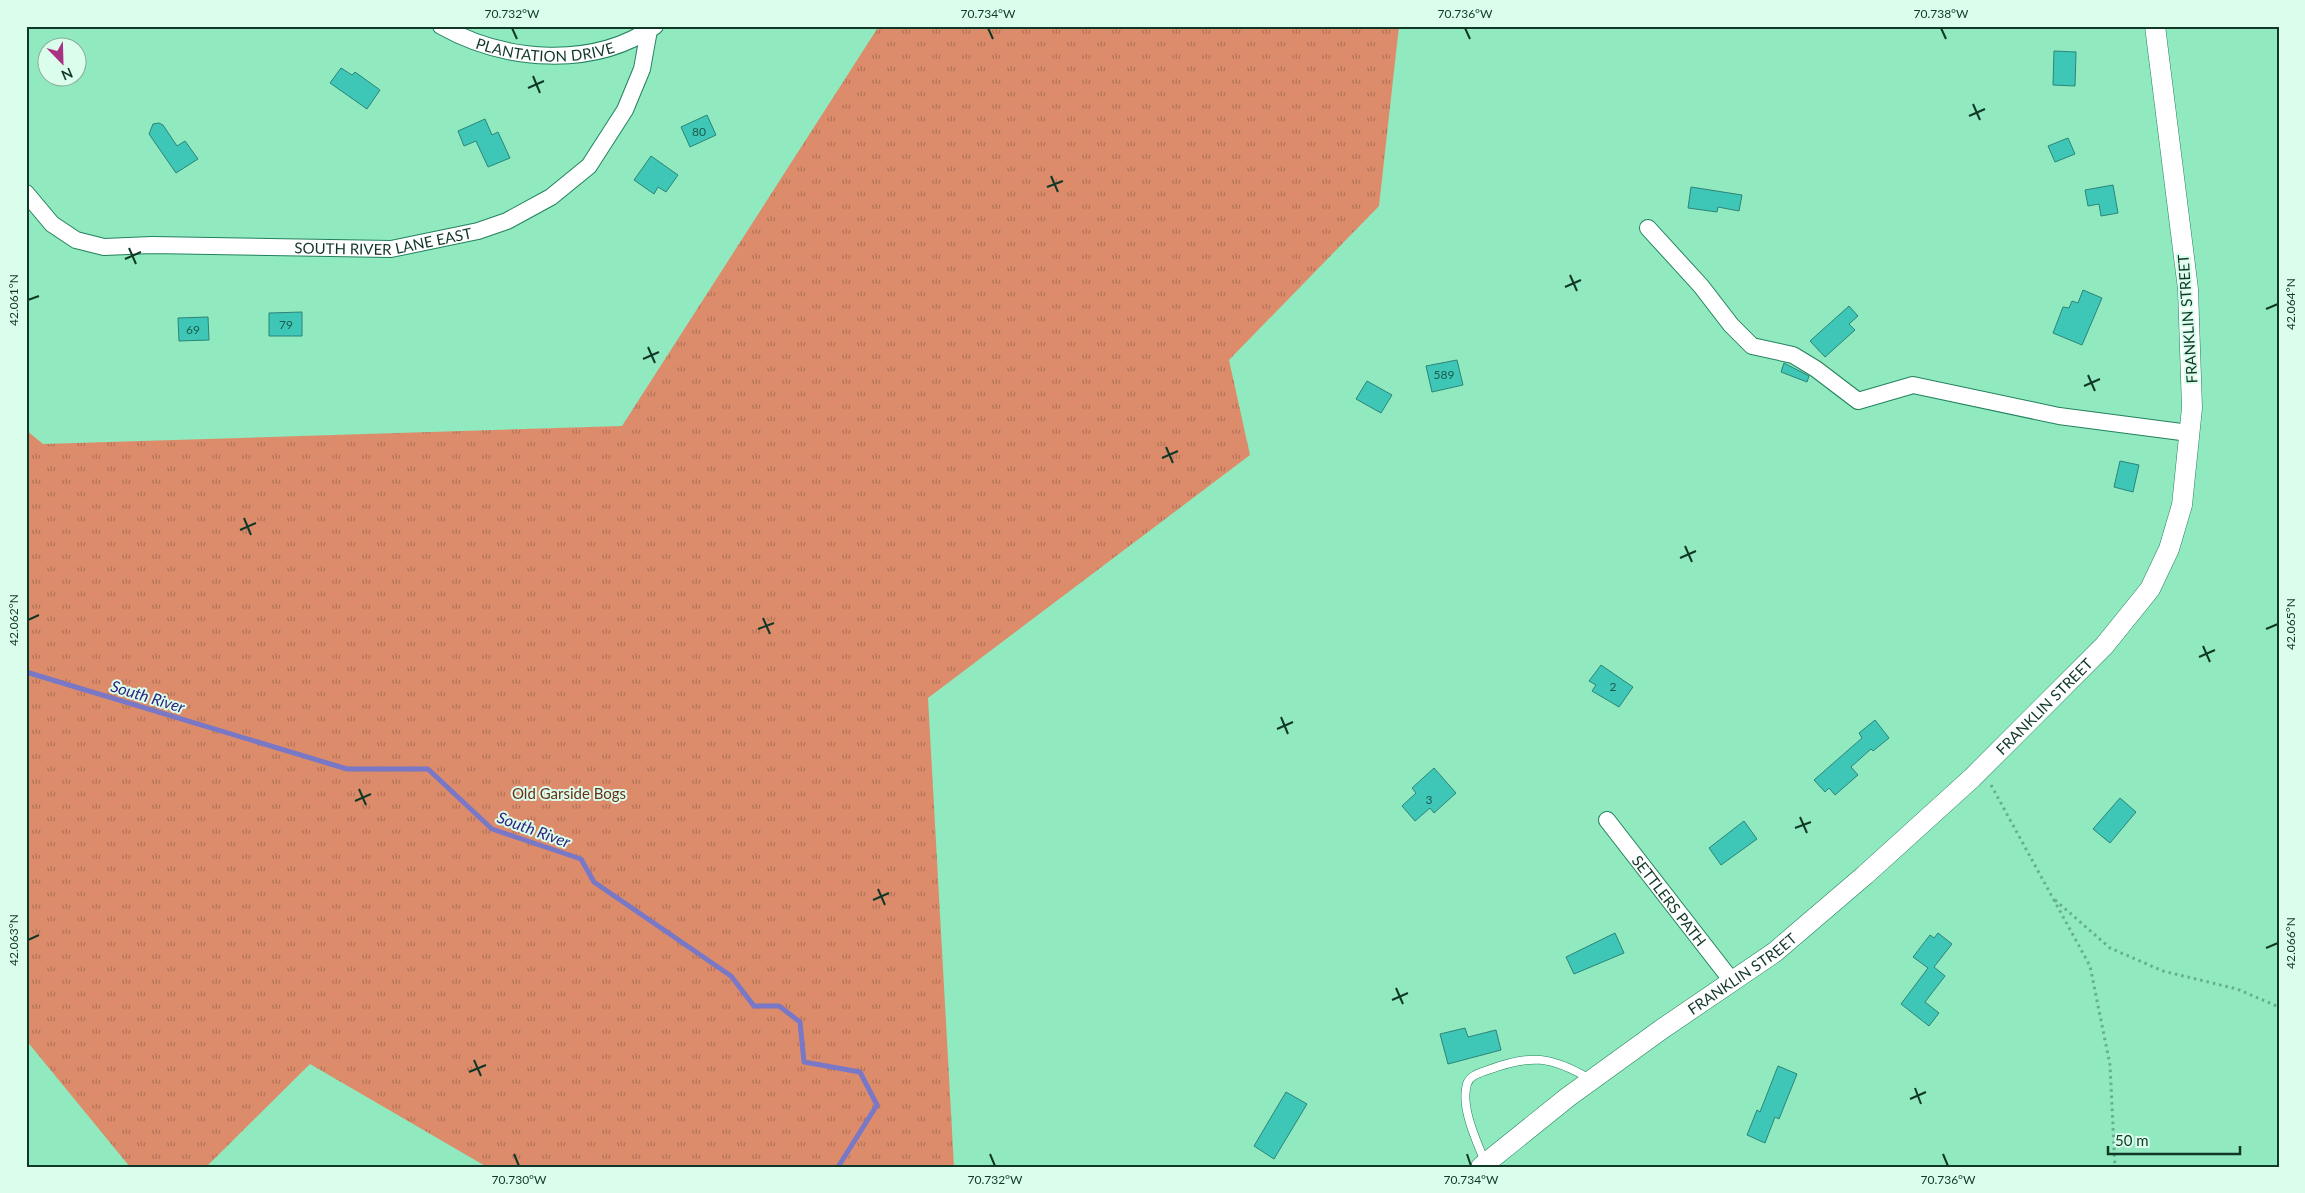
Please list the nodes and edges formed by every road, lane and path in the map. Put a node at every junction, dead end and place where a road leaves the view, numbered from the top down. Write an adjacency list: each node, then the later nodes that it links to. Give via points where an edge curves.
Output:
1 (441, 26): 3 (street, PLANTATION DRIVE, via 462,38 494,47 526,54 560,56 622,45)
2 (2154, 26): 6 (street, FRANKLIN STREET, via 2188,289 2192,408)
3 (652, 28): 4 (street, SOUTH RIVER LANE EAST, via 642,69 625,110 589,166 551,197 507,221 478,231 392,249 223,245 104,247 76,240 52,224)
4 (26, 193)
5 (1648, 228): 6 (street, via 1752,346 1793,355 1858,401 1913,385 2059,416)
6 (2189, 434): 10 (street, FRANKLIN STREET, via 2182,505 2169,549 2150,589 2104,646 1972,778 1865,875 1782,947)
7 (1991, 785): 9 (path)
8 (1608, 820): 10 (street, SETTLERS PATH)
9 (2052, 898): 11 (path, via 2110,948 2163,971 2237,989); 14 (path, via 2090,966 2110,1065)
10 (1732, 981): 12 (street, FRANKLIN STREET)
11 (2279, 1007)
12 (1592, 1080): 13 (street, FRANKLIN STREET); 13 (lane, via 1567,1066 1544,1059 1511,1061 1472,1076 1467,1084 1466,1098 1469,1121)
13 (1483, 1165)
14 (2115, 1167)

